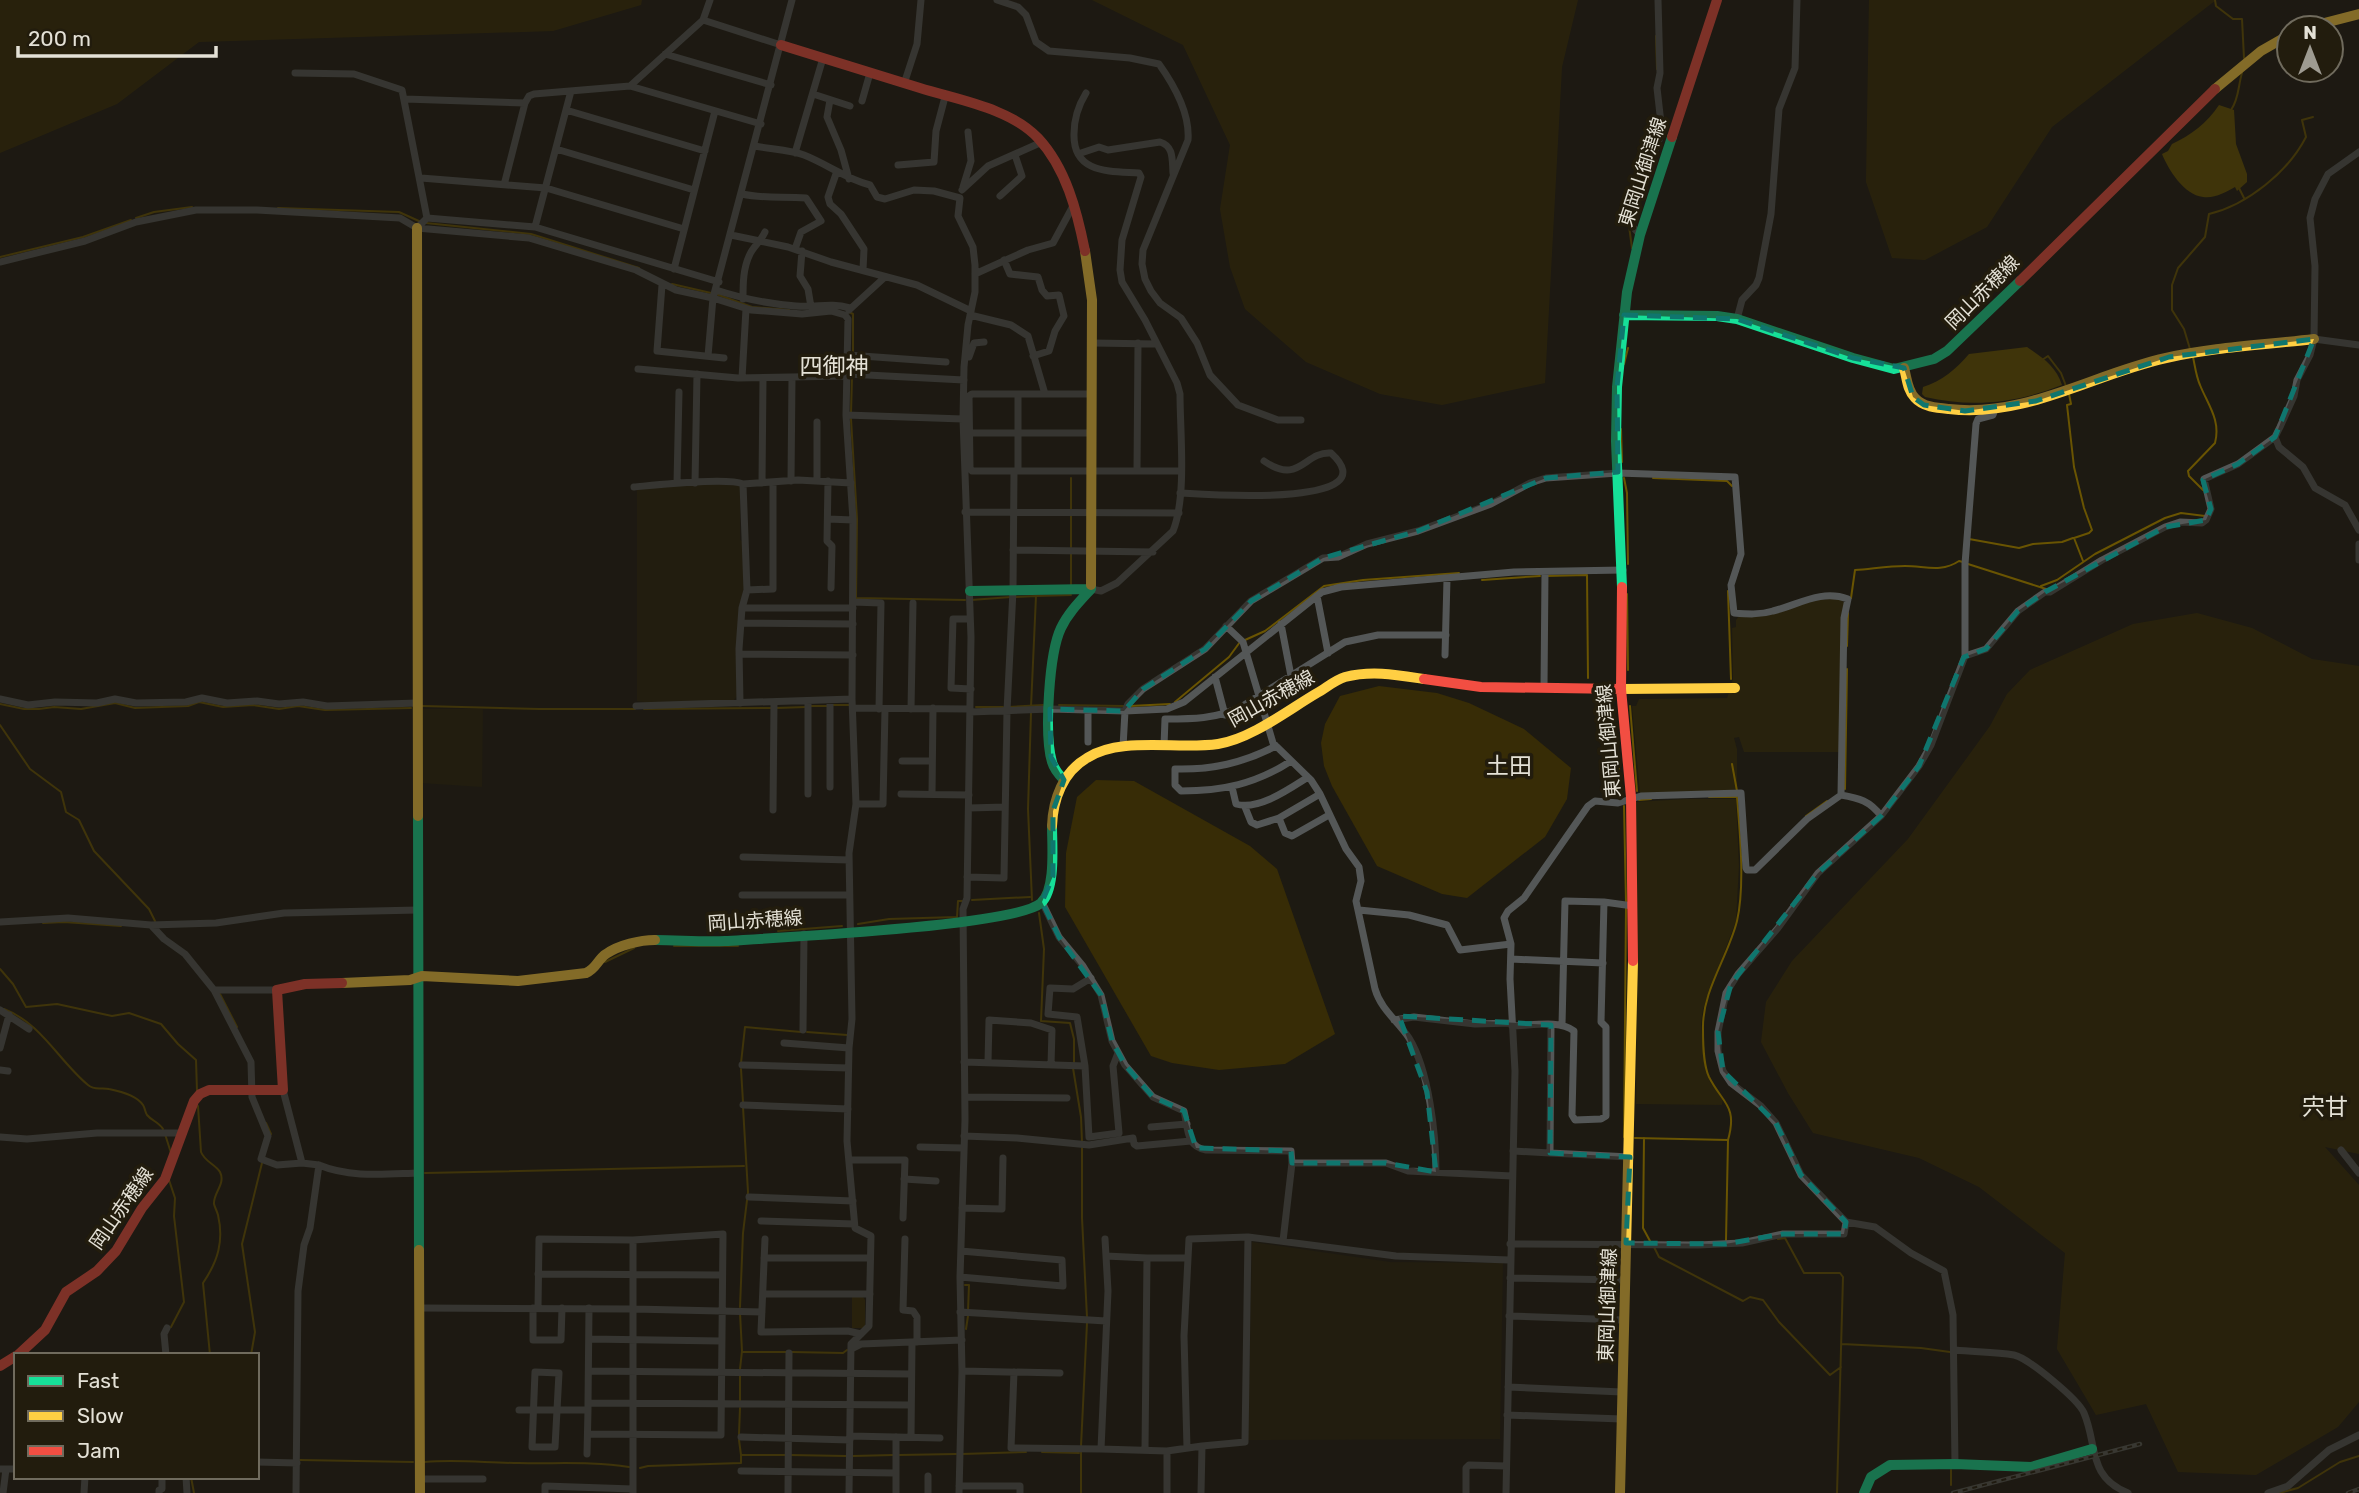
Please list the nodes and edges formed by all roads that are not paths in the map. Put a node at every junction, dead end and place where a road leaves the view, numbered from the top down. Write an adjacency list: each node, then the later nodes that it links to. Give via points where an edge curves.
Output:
1 (710, 0): 8 (street)
2 (792, 0): 10 (street)
3 (921, 0): 15 (street, via 917,44)
4 (997, 0): 41 (street, via 1018,7 1036,42 1049,51 1158,64 1189,129)
5 (1658, 0): 57 (street, via 1657,89 1662,132 1636,193 1631,225)
6 (1717, 0): 57 (main road, 東岡山御津線)
7 (1797, 0): 74 (street, via 1795,68 1779,109 1771,214 1759,278 1742,300)
8 (703, 20): 10 (street); 11 (street)
9 (2275, 43): 87 (main road, 岡山赤穂線, via 2223,81 1947,351)
10 (781, 45): 12 (main road); 16 (street)
11 (665, 54): 16 (street); 17 (street)
12 (823, 58): 14 (main road); 20 (street)
13 (295, 73): 22 (street, via 354,74 402,90)
14 (870, 73): 15 (main road); 24 (street)
15 (904, 84): 21 (main road)
16 (771, 85): 29 (street)
17 (630, 86): 18 (street); 28 (street)
18 (571, 91): 25 (street, via 534,94); 27 (street)
19 (1086, 93): 37 (street, via 1076,116 1074,145)
20 (813, 94): 23 (street); 36 (street)
21 (945, 97): 31 (main road, via 1011,119); 39 (street, via 934,162)
22 (405, 99): 25 (street); 42 (street)
23 (830, 100): 26 (street); 43 (street, via 827,117)
24 (862, 101)
25 (525, 103): 44 (street)
26 (850, 106)
27 (566, 110): 33 (street); 34 (street)
28 (715, 111): 29 (street); 34 (street)
29 (761, 124): 32 (street)
30 (968, 132): 48 (street, via 971,161)
31 (1042, 142): 38 (street); 50 (main road, via 1058,166)
32 (755, 146): 36 (street); 47 (street)
33 (556, 149): 45 (street); 46 (street)
34 (705, 151): 46 (street)
35 (2359, 152): 75 (street, via 2323,181 2310,218)
36 (795, 153): 40 (street)
37 (1078, 154): 41 (street, via 1099,147 1108,150 1160,142 1172,152); 79 (street, via 1092,167 1139,173 1141,177 1122,240 1120,270)
38 (1015, 155): 48 (street, via 988,166); 49 (street, via 1022,176)
39 (898, 164)
40 (837, 170): 43 (street); 63 (street, via 828,197 864,249)
41 (1173, 175): 102 (street, via 1143,250 1145,279 1160,303 1181,317 1210,375 1238,405 1278,420)
42 (421, 178): 44 (street); 51 (street)
43 (849, 179): 48 (street, via 870,185 877,197 885,199 914,190)
44 (504, 185): 45 (street)
45 (546, 188): 52 (street); 54 (street)
46 (694, 190): 54 (street)
47 (742, 194): 56 (street); 59 (street, via 763,199 806,198 821,221 801,232)
48 (961, 194): 64 (street, via 958,216 973,247)
49 (1000, 196)
50 (1073, 206): 60 (street, via 1053,243); 77 (main road, via 1090,276)
51 (427, 218): 52 (street); 53 (street)
52 (535, 227): 62 (street)
53 (417, 228): 61 (street, via 400,218 196,211 136,222 85,241); 66 (street, via 529,238 636,270); 171 (main road)
54 (684, 229): 62 (street)
55 (765, 232): 58 (street)
56 (731, 235): 58 (street); 67 (street)
57 (1640, 235): 73 (main road, 東岡山御津線)
58 (760, 242): 59 (street); 68 (street, via 746,264)
59 (798, 250): 63 (street); 70 (street, via 800,276 808,289)
60 (1004, 261): 64 (street); 83 (street, via 1010,274 1038,277 1047,296 1059,295 1064,316 1049,351)
61 (0, 262)
62 (674, 269): 67 (street)
63 (863, 270): 65 (street)
64 (975, 274): 72 (street)
65 (885, 277): 71 (street); 72 (street, via 917,285)
66 (662, 285): 67 (street); 81 (street, via 657,351)
67 (716, 290): 68 (street); 69 (street); 81 (street)
68 (743, 299): 70 (street)
69 (746, 309): 70 (street); 92 (street)
70 (811, 310): 71 (street, via 835,304)
71 (848, 311): 82 (street)
72 (970, 313): 83 (street, via 1020,330 1028,336); 86 (street)
73 (1624, 316): 74 (main road, 岡山赤穂線); 113 (main road, 東岡山御津線, via 1617,387)
74 (1737, 319): 87 (main road, 岡山赤穂線, via 1863,362)
75 (2314, 339): 80 (street); 99 (main road, via 2141,363 2036,401); 107 (street)
76 (984, 342): 86 (street, via 972,345)
77 (1093, 343): 78 (street); 98 (main road)
78 (1138, 343): 79 (street); 111 (street)
79 (1156, 344): 112 (street, via 1180,394)
80 (2359, 345)
81 (708, 356): 84 (street)
82 (852, 356): 85 (street); 90 (street)
83 (1033, 356): 97 (street)
84 (724, 358)
85 (946, 362)
86 (964, 367): 94 (street)
87 (1905, 368): 99 (main road, via 1913,397 1924,405 1947,410)
88 (638, 369): 89 (street)
89 (696, 374): 92 (street); 119 (street)
90 (850, 375): 91 (street); 94 (street); 100 (street)
91 (792, 377): 93 (street); 114 (street)
92 (742, 378): 93 (street)
93 (763, 378): 120 (street)
94 (964, 380): 101 (street)
95 (680, 392): 118 (street)
96 (1017, 394): 97 (street); 104 (street, via 972,394); 105 (street)
97 (1045, 394): 98 (street)
98 (1092, 394): 106 (main road)
99 (1995, 409): 160 (street, via 1976,424 1965,563)
100 (850, 415): 101 (street); 121 (street)
101 (963, 419): 125 (street)
102 (1301, 420)
103 (817, 422): 115 (street)
104 (970, 433): 105 (street); 109 (street, via 972,471)
105 (1017, 433): 106 (street); 109 (street)
106 (1092, 433): 110 (main road)
107 (2275, 437): 131 (street, via 2279,447 2303,467 2315,488 2345,505); 160 (street, via 2238,464 2204,479 2211,509 2202,523 2165,527 2102,560 2045,592 2018,611 1986,649)
108 (1264, 461): 124 (street, via 1279,469 1296,469 1320,454 1331,453 1343,473 1319,492)
109 (1016, 471): 110 (street); 126 (street)
110 (1092, 471): 111 (street); 127 (main road)
111 (1137, 471): 112 (street)
112 (1180, 471): 124 (street)
113 (1618, 473): 137 (main road, 東岡山御津線); 153 (street, via 1546,478 1418,531 1323,558 1251,601); 202 (street, via 1735,477 1741,554 1731,585 1734,613 1764,613 1807,598 1848,599)
114 (790, 481): 115 (street); 117 (street)
115 (817, 481): 116 (street)
116 (828, 481): 121 (street); 129 (street)
117 (773, 482): 120 (street); 142 (street, via 772,589)
118 (677, 483): 119 (street); 123 (street)
119 (695, 483): 122 (street)
120 (762, 483): 122 (street)
121 (851, 483): 130 (street)
122 (743, 484): 142 (street)
123 (634, 487)
124 (1180, 493): 128 (street)
125 (965, 512): 126 (street); 145 (street)
126 (1014, 512): 127 (street); 133 (street)
127 (1091, 513): 128 (street); 134 (main road)
128 (1178, 513): 135 (street, via 1173,531)
129 (828, 520): 130 (street); 140 (street)
130 (853, 520): 147 (street)
131 (2359, 530)
132 (2359, 544): 136 (street)
133 (1013, 550): 134 (street); 143 (street)
134 (1091, 550): 135 (street); 141 (main road)
135 (1153, 552): 141 (street, via 1117,583 1101,591)
136 (2359, 560)
137 (1623, 570): 138 (street); 166 (main road, 東岡山御津線)
138 (1545, 575): 139 (street); 163 (street)
139 (1447, 579): 144 (street, via 1341,587); 154 (street)
140 (831, 588)
141 (1091, 589): 143 (main road); 181 (main road, via 1059,631)
142 (747, 590): 148 (street)
143 (1013, 595): 145 (main road); 177 (street)
144 (1318, 596): 152 (street); 156 (street)
145 (970, 597): 149 (street)
146 (913, 603): 180 (street)
147 (853, 605): 148 (street); 151 (street); 179 (street, via 881,603)
148 (742, 608): 150 (street)
149 (970, 619): 165 (street); 165 (street, via 953,619 951,688)
150 (741, 623): 151 (street); 157 (street)
151 (853, 624): 158 (street)
152 (1281, 624): 155 (street); 161 (street)
153 (1226, 626): 155 (street, via 1243,640); 178 (street, via 1205,649 1143,689)
154 (1446, 635): 156 (street, via 1378,635 1345,642); 159 (street)
155 (1247, 652): 162 (street); 167 (street)
156 (1328, 653): 161 (street)
157 (739, 654): 158 (street); 169 (street)
158 (853, 655): 170 (street)
159 (1445, 655)
160 (1965, 656): 210 (street, via 1931,745)
161 (1291, 676): 167 (street)
162 (1215, 677): 178 (street, via 1177,707); 184 (street)
163 (1544, 688): 166 (main road, 岡山赤穂線); 185 (main road, 岡山赤穂線, via 1481,687 1369,673 1342,678)
164 (1735, 688): 166 (main road, 岡山赤穂線)
165 (971, 689): 182 (street)
166 (1621, 689): 203 (main road, 東岡山御津線)
167 (1259, 697): 184 (street); 185 (street)
168 (0, 699): 171 (street, via 28,705 202,698 227,704)
169 (740, 703): 174 (street); 175 (street)
170 (853, 703): 172 (street); 179 (street); 204 (street)
171 (417, 704): 220 (main road)
172 (830, 704): 173 (street); 195 (street)
173 (808, 705): 175 (street); 197 (street)
174 (636, 706)
175 (774, 706): 208 (street)
176 (933, 708): 180 (street); 182 (street); 191 (street)
177 (1007, 708): 181 (street); 182 (street); 205 (street)
178 (1126, 708): 183 (street); 189 (street)
179 (882, 709): 180 (street); 204 (street, via 883,804)
180 (911, 709)
181 (1050, 709): 183 (street); 194 (main road, via 1051,757)
182 (970, 710): 201 (street)
183 (1088, 710): 186 (street)
184 (1225, 715): 187 (street, via 1165,719)
185 (1266, 723): 187 (main road, 岡山赤穂線, via 1218,744); 188 (street)
186 (1088, 742)
187 (1164, 746): 189 (main road, 岡山赤穂線)
188 (1276, 746): 192 (street); 196 (street, via 1235,764 1175,769 1175,785 1181,791)
189 (1124, 747): 194 (main road, 岡山赤穂線, via 1089,756)
190 (902, 761): 191 (street)
191 (932, 761): 199 (street)
192 (1291, 761): 193 (street); 196 (street)
193 (1308, 777): 200 (street); 206 (street)
194 (1064, 780): 217 (main road, 岡山赤穂線, via 1054,811 1051,888)
195 (830, 787)
196 (1232, 787): 206 (street, via 1236,804)
197 (807, 794)
198 (901, 794): 199 (street)
199 (932, 794): 201 (street)
200 (1320, 794): 209 (street); 211 (street)
201 (969, 795): 207 (street)
202 (1841, 795): 203 (street, via 1807,819 1758,869 1749,870 1741,793); 210 (street, via 1863,800)
203 (1631, 797): 219 (main road, 東岡山御津線); 227 (street, via 1588,806 1524,898 1504,918)
204 (856, 804): 213 (street)
205 (1005, 807): 207 (street); 214 (street, via 1004,878)
206 (1245, 807): 211 (street, via 1257,825)
207 (968, 808): 214 (street)
208 (773, 810)
209 (1329, 815): 211 (street, via 1292,836 1285,833); 221 (street, via 1359,867)
210 (1881, 816): 288 (street, via 1818,873 1738,974 1726,993 1718,1032 1723,1071 1731,1083 1776,1123 1801,1175)
211 (1279, 818)
212 (743, 857): 213 (street)
213 (849, 860): 216 (street)
214 (967, 877): 223 (street)
215 (742, 895): 216 (street)
216 (849, 895): 225 (street)
217 (1042, 902): 223 (main road, 岡山赤穂線, via 1020,912); 232 (street, via 1059,937)
218 (1604, 902): 219 (street); 229 (street, via 1565,901); 230 (street)
219 (1628, 905): 271 (main road, 東岡山御津線, via 1634,1002)
220 (418, 910): 224 (street, via 297,912 208,924); 231 (main road)
221 (1359, 910): 227 (street, via 1447,925 1460,950); 237 (street, via 1379,1002)
222 (0, 922): 224 (street, via 68,918)
223 (963, 922): 225 (main road, 岡山赤穂線); 248 (street)
224 (151, 925): 233 (street, via 185,954)
225 (852, 931): 226 (main road, 岡山赤穂線); 246 (street)
226 (804, 934): 231 (main road, 岡山赤穂線, via 722,942 641,940 605,954 586,973 525,981); 242 (street)
227 (1511, 944): 228 (street)
228 (1511, 959): 229 (street); 238 (street)
229 (1563, 962): 230 (street); 239 (street)
230 (1603, 963): 239 (street, via 1606,1116 1601,1119 1575,1120 1572,1115 1574,1031)
231 (418, 978): 234 (main road, 岡山赤穂線, via 305,984); 278 (main road)
232 (1091, 978): 247 (street, via 1101,995); 252 (street, via 1073,989 1050,988 1048,1014 1077,1017)
233 (214, 990): 234 (street); 255 (street, via 251,1062)
234 (277, 990): 254 (main road)
235 (0, 1010): 236 (street)
236 (9, 1015): 241 (street); 243 (street)
237 (1394, 1020): 238 (street, via 1424,1017); 277 (street, via 1418,1057 1434,1131)
238 (1512, 1025): 240 (street); 269 (street)
239 (1562, 1025): 240 (street)
240 (1551, 1026): 270 (street)
241 (29, 1029)
242 (803, 1030)
243 (2, 1032): 245 (street)
244 (783, 1043): 246 (street)
245 (0, 1048)
246 (849, 1048): 253 (street)
247 (1118, 1053): 252 (street, via 1114,1066 1119,1133 1089,1137); 260 (street, via 1153,1097 1184,1111)
248 (964, 1062): 249 (street); 256 (street)
249 (988, 1062): 251 (street); 251 (street, via 989,1020 1031,1023 1052,1030)
250 (742, 1065): 253 (street)
251 (1051, 1065): 252 (street)
252 (1085, 1066)
253 (848, 1068): 259 (street)
254 (283, 1090): 255 (main road, 岡山赤穂線); 274 (street)
255 (251, 1091): 262 (main road, 岡山赤穂線, via 200,1094); 274 (street, via 267,1129 263,1160 277,1165)
256 (965, 1097): 257 (street); 263 (street)
257 (1067, 1098)
258 (744, 1105): 259 (street)
259 (848, 1109): 273 (street)
260 (1187, 1124): 261 (street); 265 (street)
261 (1151, 1127)
262 (183, 1133): 264 (street); 333 (main road, 岡山赤穂線, via 165,1179 116,1251 66,1292 44,1330)
263 (964, 1136): 265 (street, via 1082,1145 1133,1138 1137,1146); 267 (street)
264 (0, 1137)
265 (1191, 1141): 275 (street, via 1206,1150 1291,1151)
266 (920, 1147): 267 (street)
267 (963, 1149): 285 (street)
268 (2341, 1150): 279 (street)
269 (1513, 1151): 270 (street); 280 (street)
270 (1550, 1153): 271 (street)
271 (1630, 1157): 296 (main road, 東岡山御津線)
272 (1003, 1158): 285 (street, via 1002,1209)
273 (850, 1160): 281 (street, via 905,1160); 284 (street)
274 (302, 1163): 276 (street)
275 (1292, 1163): 277 (street, via 1386,1163 1408,1171); 295 (street)
276 (319, 1165): 278 (street, via 344,1172); 374 (street, via 298,1291)
277 (1436, 1172): 280 (street)
278 (419, 1173): 313 (main road)
279 (2359, 1173)
280 (1512, 1177): 297 (street)
281 (904, 1179): 282 (street); 286 (street)
282 (936, 1181)
283 (749, 1197): 284 (street)
284 (853, 1201): 289 (street)
285 (962, 1208): 298 (street)
286 (903, 1218)
287 (761, 1221): 289 (street)
288 (1846, 1222): 296 (street, via 1844,1234 1783,1234 1727,1244); 332 (street, via 1875,1227 1944,1271)
289 (854, 1224): 301 (street, via 871,1237)
290 (1248, 1237): 295 (street); 303 (street, via 1189,1239); 367 (street, via 1245,1443)
291 (765, 1239): 300 (street)
292 (905, 1239): 328 (street, via 903,1310 918,1317)
293 (1105, 1239): 299 (street)
294 (633, 1240): 305 (street, via 539,1239); 306 (street); 307 (street, via 723,1234)
295 (1283, 1241): 304 (street, via 1396,1256)
296 (1626, 1243): 297 (street); 310 (main road, 東岡山御津線)
297 (1510, 1244): 304 (street)
298 (961, 1251): 308 (street); 308 (street, via 1062,1260 1063,1286)
299 (1106, 1256): 302 (street); 323 (street)
300 (764, 1258): 301 (street); 311 (street)
301 (870, 1258): 312 (street)
302 (1147, 1258): 303 (street); 371 (street)
303 (1187, 1258): 369 (street)
304 (1509, 1260): 309 (street)
305 (538, 1274): 306 (street); 314 (street)
306 (634, 1274): 307 (street); 317 (street)
307 (722, 1275): 318 (street)
308 (960, 1278): 320 (street)
309 (1510, 1278): 310 (street); 321 (street)
310 (1625, 1280): 322 (main road, 東岡山御津線)
311 (763, 1294): 312 (street); 319 (street)
312 (870, 1294): 325 (street, via 869,1326)
313 (419, 1308): 314 (street); 384 (main road)
314 (536, 1308): 315 (street); 315 (street, via 533,1340 561,1340)
315 (562, 1308): 316 (street)
316 (589, 1308): 317 (street); 326 (street)
317 (634, 1309): 318 (street); 327 (street)
318 (722, 1311): 319 (street); 330 (street)
319 (762, 1312): 325 (street, via 761,1332)
320 (965, 1313): 323 (street); 329 (street)
321 (1509, 1315): 322 (street); 345 (street)
322 (1623, 1320): 346 (main road, 東岡山御津線)
323 (1106, 1321): 368 (street)
324 (167, 1328): 334 (street)
325 (861, 1334): 331 (street, via 852,1341)
326 (589, 1339): 327 (street); 336 (street)
327 (634, 1340): 330 (street); 337 (street)
328 (916, 1340): 329 (street); 331 (street, via 861,1344); 344 (street)
329 (962, 1340): 338 (street)
330 (722, 1341): 339 (street)
331 (851, 1349): 342 (street)
332 (1955, 1350): 370 (street, via 2017,1356 2029,1363 2080,1405); 376 (street)
333 (20, 1353)
334 (166, 1353)
335 (789, 1353): 340 (street)
336 (589, 1371): 337 (street); 352 (street)
337 (634, 1371): 339 (street); 347 (street)
338 (962, 1371): 341 (street); 386 (street)
339 (721, 1372): 340 (street); 348 (street)
340 (789, 1372): 342 (street); 349 (street)
341 (1014, 1372): 343 (street); 368 (street, via 1011,1448)
342 (851, 1373): 344 (street); 350 (street)
343 (1060, 1373)
344 (911, 1374): 351 (street)
345 (1508, 1387): 346 (street); 356 (street)
346 (1622, 1392): 357 (main road, 東岡山御津線)
347 (634, 1403): 348 (street); 352 (street); 360 (street)
348 (721, 1404): 349 (street); 360 (street, via 721,1435)
349 (789, 1405): 350 (street); 364 (street)
350 (850, 1405): 351 (street); 365 (street)
351 (911, 1405): 363 (street)
352 (588, 1406): 355 (street); 359 (street)
353 (519, 1410): 354 (street)
354 (533, 1410): 355 (street); 355 (street, via 532,1447 555,1447); 355 (street, via 535,1372 559,1373)
355 (557, 1410)
356 (1507, 1415): 357 (street); 377 (street)
357 (1622, 1419): 401 (main road, 東岡山御津線)
358 (2359, 1432): 404 (street, via 2329,1450 2288,1486)
359 (588, 1434): 360 (street); 373 (street)
360 (633, 1435): 387 (street)
361 (741, 1437): 364 (street)
362 (896, 1437): 363 (street); 365 (street); 382 (street)
363 (911, 1437): 366 (street)
364 (789, 1438): 365 (street); 380 (street)
365 (850, 1438): 381 (street)
366 (940, 1438)
367 (1202, 1446): 369 (street); 398 (street)
368 (1101, 1448): 371 (street)
369 (1187, 1448): 372 (street)
370 (2092, 1449): 376 (main road, via 2031,1467); 403 (street, via 2104,1479)
371 (1145, 1450): 372 (street)
372 (1167, 1451): 397 (street)
373 (587, 1454)
374 (297, 1461): 375 (street); 389 (street)
375 (259, 1462)
376 (1955, 1464): 402 (main road, via 1890,1465 1871,1477)
377 (1506, 1466): 399 (street, via 1469,1465); 400 (street)
378 (3, 1469): 388 (street)
379 (741, 1471): 380 (street)
380 (788, 1473): 381 (street); 392 (street)
381 (850, 1473): 382 (street); 393 (street)
382 (896, 1473): 394 (street)
383 (928, 1476): 395 (street)
384 (420, 1479): 385 (street); 390 (main road)
385 (484, 1479)
386 (959, 1489): 396 (street, via 1020,1486)
387 (633, 1491): 391 (street, via 545,1486)
388 (3, 1493)
389 (296, 1493)
390 (420, 1493)
391 (545, 1493)
392 (788, 1493)
393 (849, 1493)
394 (896, 1493)
395 (928, 1493)
396 (1020, 1493)
397 (1167, 1493)
398 (1201, 1493)
399 (1466, 1493)
400 (1506, 1493)
401 (1620, 1493)
402 (1864, 1493)
403 (2128, 1493)
404 (2268, 1493)

